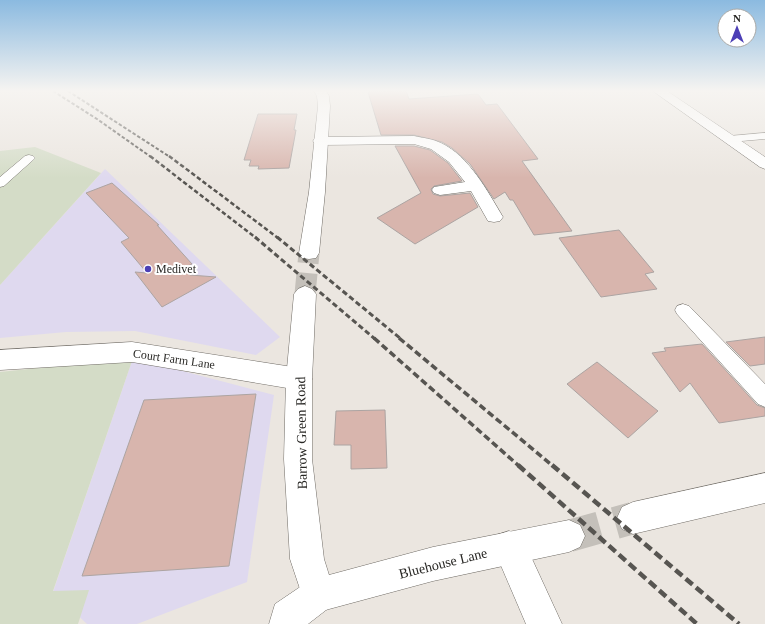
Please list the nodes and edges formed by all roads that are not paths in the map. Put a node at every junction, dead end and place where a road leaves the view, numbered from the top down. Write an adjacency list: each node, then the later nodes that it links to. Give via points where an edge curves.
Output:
1 (322, 120): 5 (street)
2 (702, 120): 4 (street)
3 (765, 136): 4 (lane)
4 (730, 139): 7 (street)
5 (320, 141): 9 (street, via 414,140 436,146 454,159); 12 (street)
6 (29, 158): 8 (lane)
7 (765, 164)
8 (0, 183)
9 (476, 186): 10 (street); 11 (street)
10 (440, 190)
11 (494, 217)
12 (309, 253)
13 (305, 294): 16 (street, Barrow Green Road)
14 (683, 310): 17 (lane)
15 (0, 360): 16 (street, Court Farm Lane, via 132,352)
16 (299, 379): 22 (street, Barrow Green Road, via 298,459 308,559)
17 (765, 398)
18 (765, 488): 19 (street)
19 (633, 518)
20 (569, 536): 21 (street, Bluehouse Lane)
21 (509, 547): 22 (street, Bluehouse Lane, via 432,564); 24 (street)
22 (318, 596): 23 (street, Bluehouse Lane, via 288,617)
23 (286, 624)
24 (544, 624)

